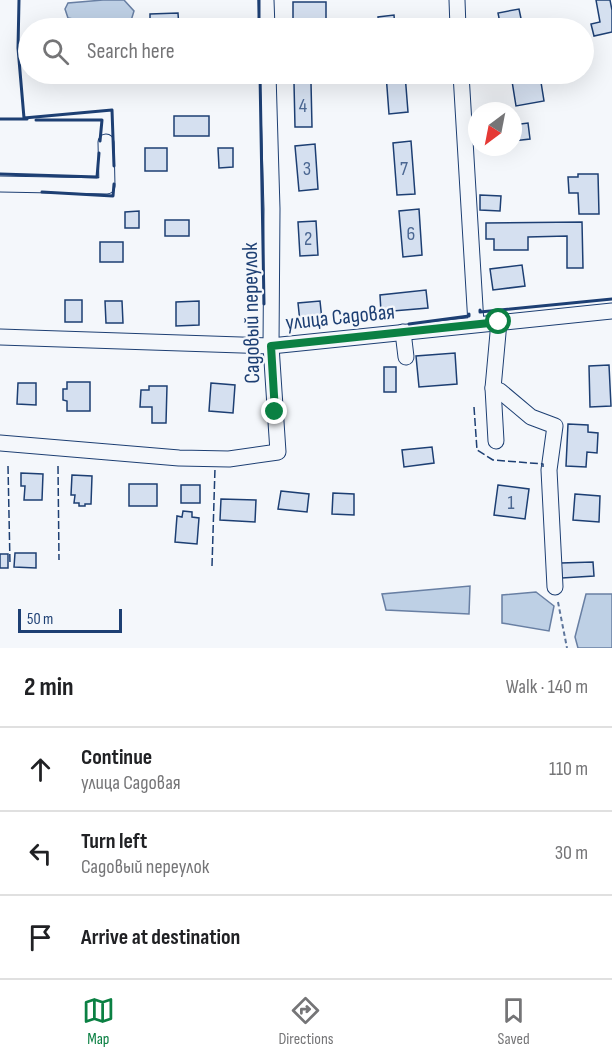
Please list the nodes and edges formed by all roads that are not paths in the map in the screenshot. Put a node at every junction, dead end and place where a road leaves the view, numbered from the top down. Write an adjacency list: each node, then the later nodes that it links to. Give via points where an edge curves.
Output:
1 (266, 0): 3 (street)
2 (457, 0): 4 (street)
3 (267, 18)
4 (458, 18)
5 (268, 84): 14 (street, Садовый переулок)
6 (462, 84): 11 (street)
7 (106, 142): 8 (street, via 106,186)
8 (0, 184)
9 (612, 311): 10 (street, улица Садовая)
10 (499, 322): 11 (street, улица Садовая); 16 (street)
11 (476, 324): 12 (street, улица Садовая)
12 (403, 332): 14 (street, улица Садовая); 15 (street)
13 (0, 337): 14 (street, улица Садовая)
14 (271, 346): 18 (street, Садовый переулок, via 278,452 229,459 179,458)
15 (406, 357)
16 (493, 388): 17 (street); 19 (street, via 531,417 555,426 549,470)
17 (496, 441)
18 (0, 443)
19 (555, 587)

